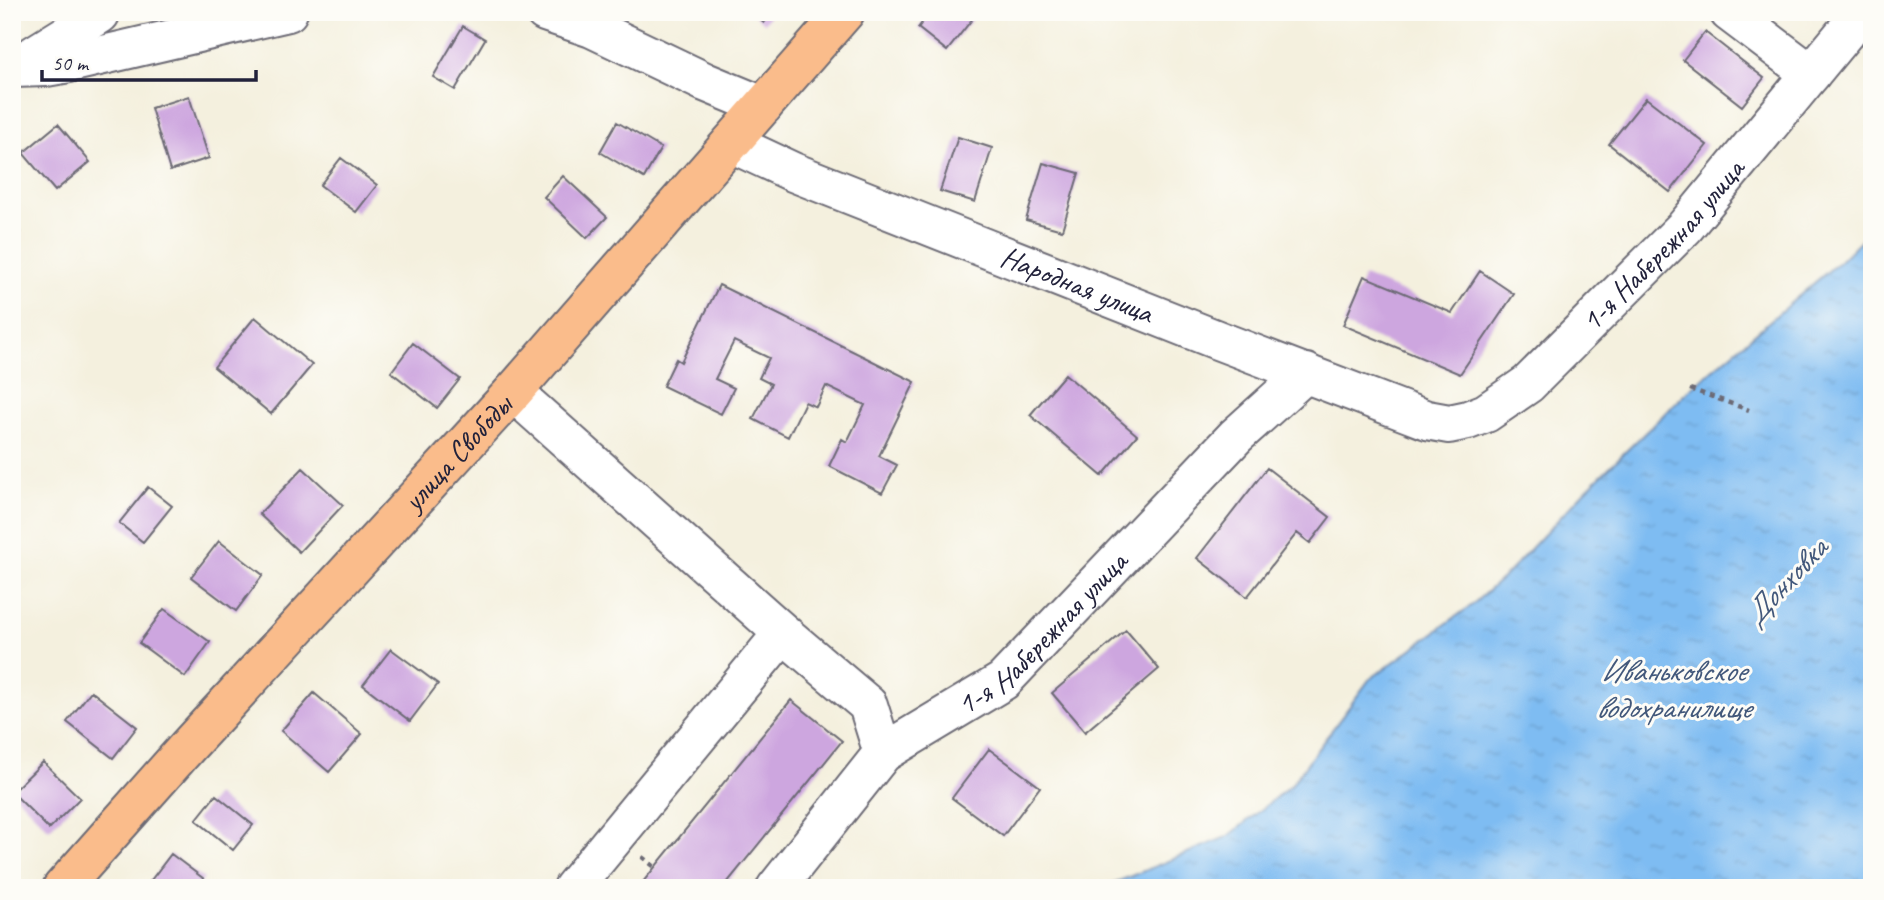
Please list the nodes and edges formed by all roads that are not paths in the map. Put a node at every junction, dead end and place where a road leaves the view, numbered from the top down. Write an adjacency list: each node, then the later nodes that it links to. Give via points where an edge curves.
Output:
1 (545, 12): 9 (street, via 592,28)
2 (845, 12): 9 (main road, улица Свободы)
3 (1729, 12): 8 (street)
4 (1862, 12): 8 (street, 1-я Набережная улица)
5 (284, 13): 7 (street, via 69,63)
6 (100, 14): 7 (street)
7 (13, 68)
8 (1811, 74): 13 (street, 1-я Набережная улица, via 1685,227 1528,384 1486,413 1449,424)
9 (763, 106): 10 (main road, улица Свободы)
10 (731, 143): 11 (street, Народная улица, via 806,177); 12 (main road, улица Свободы)
11 (1306, 373): 13 (street, Народная улица); 15 (street, 1-я Набережная улица, via 1236,436 1003,681)
12 (513, 392): 14 (street); 16 (main road, улица Свободы)
13 (1427, 420)
14 (783, 633): 15 (street, via 868,705); 17 (street)
15 (883, 753): 18 (street, 1-я Набережная улица)
16 (62, 888)
17 (573, 888)
18 (776, 888)

